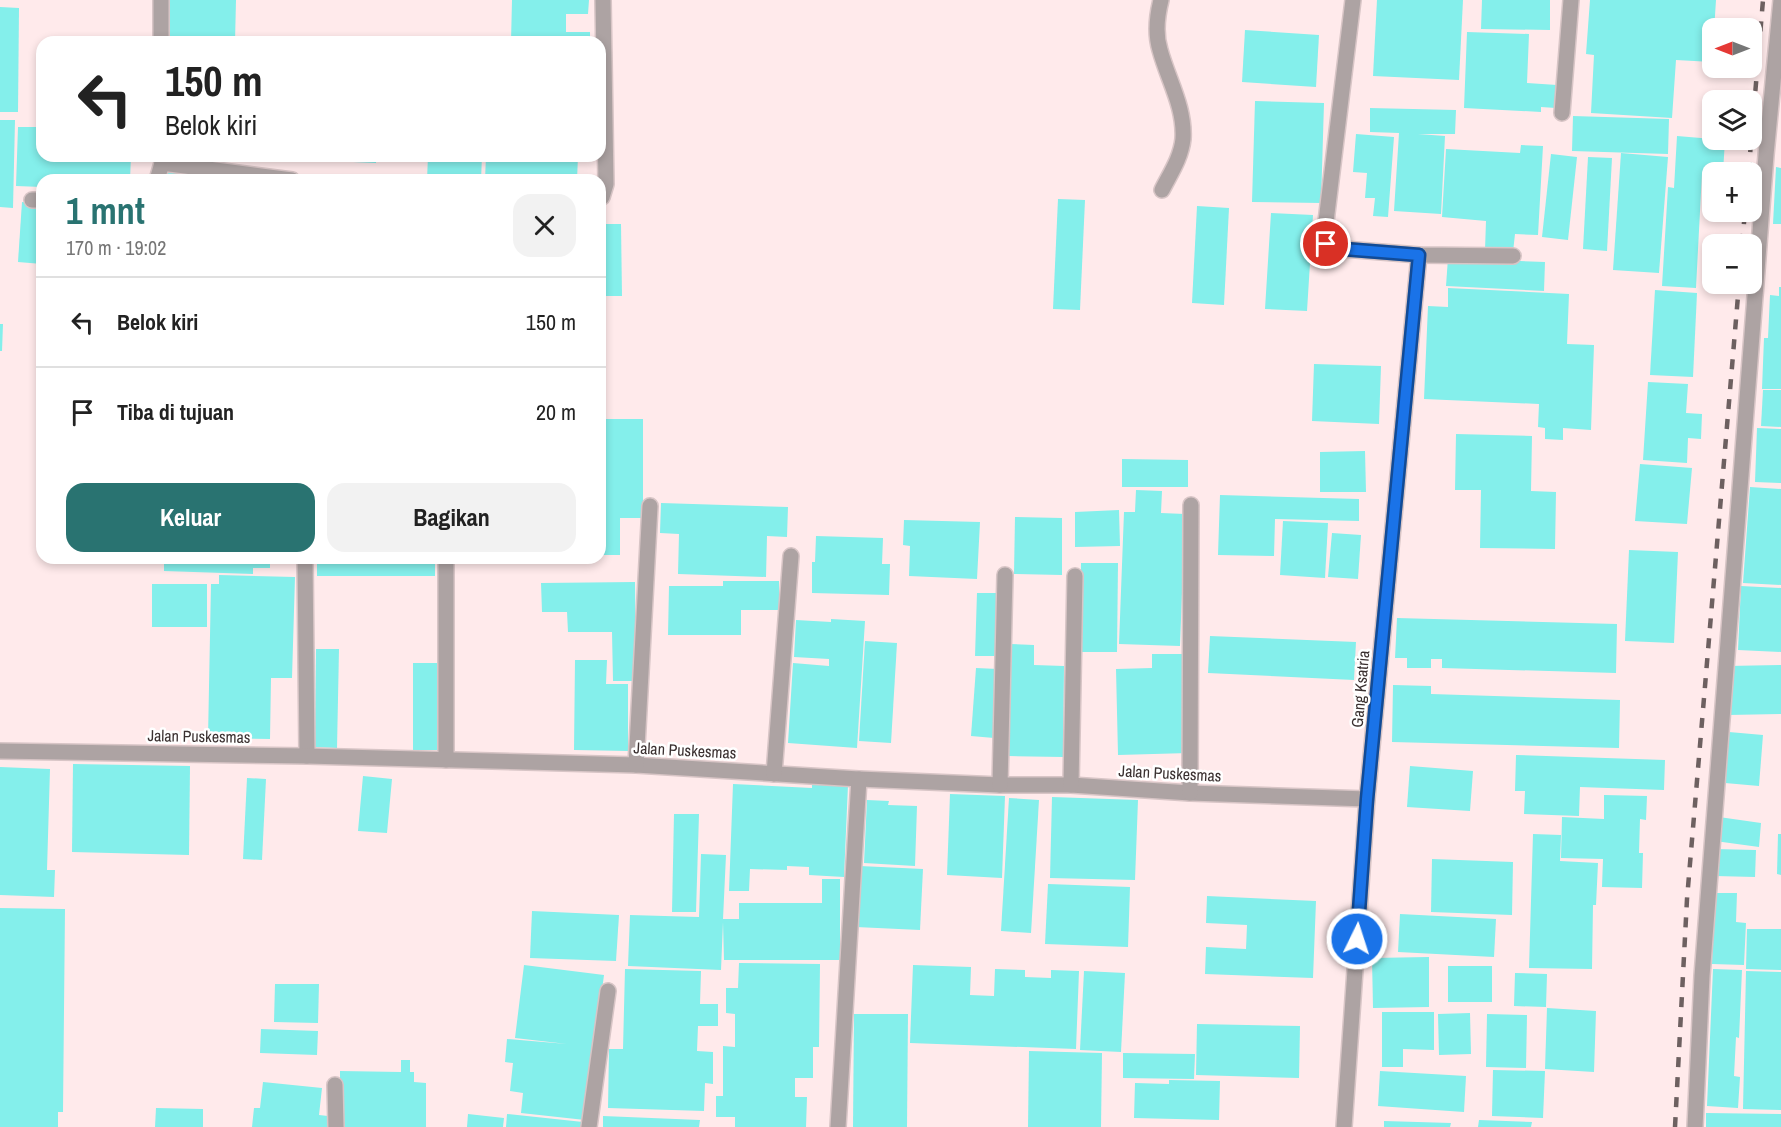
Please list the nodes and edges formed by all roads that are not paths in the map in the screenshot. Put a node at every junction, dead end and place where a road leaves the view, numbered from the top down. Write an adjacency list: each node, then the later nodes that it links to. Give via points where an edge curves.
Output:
1 (161, 0): 7 (street)
2 (603, 0): 8 (street)
3 (1161, 0): 12 (street, via 1157,35 1178,101 1183,140)
4 (1353, 0): 13 (street, via 1324,238 1331,248)
5 (1571, 0): 9 (street)
6 (1780, 0): 38 (street, via 1702,976)
7 (161, 36)
8 (604, 36)
9 (1562, 112)
10 (175, 162): 11 (street)
11 (253, 174)
12 (1162, 190)
13 (1419, 255): 14 (street); 31 (street, Gang Ksatria)
14 (1513, 256)
15 (650, 506): 25 (street)
16 (1191, 506): 30 (street)
17 (791, 556): 26 (street)
18 (305, 564): 23 (street)
19 (446, 564): 24 (street)
20 (1005, 575): 28 (street)
21 (1075, 576): 29 (street)
22 (0, 751): 23 (street, Jalan Puskesmas)
23 (307, 756): 24 (street, Jalan Puskesmas)
24 (446, 760): 25 (street, Jalan Puskesmas)
25 (636, 765): 26 (street, Jalan Puskesmas)
26 (774, 774): 27 (street, Jalan Puskesmas)
27 (859, 779): 28 (street, Jalan Puskesmas); 36 (street)
28 (1000, 785): 29 (street, Jalan Puskesmas)
29 (1071, 785): 30 (street, Jalan Puskesmas)
30 (1190, 794): 31 (street, Jalan Puskesmas)
31 (1367, 799): 37 (street, Gang Ksatria)
32 (608, 991): 35 (street)
33 (335, 1085): 34 (street)
34 (336, 1127)
35 (590, 1127)
36 (838, 1127)
37 (1344, 1127)
38 (1695, 1127)

